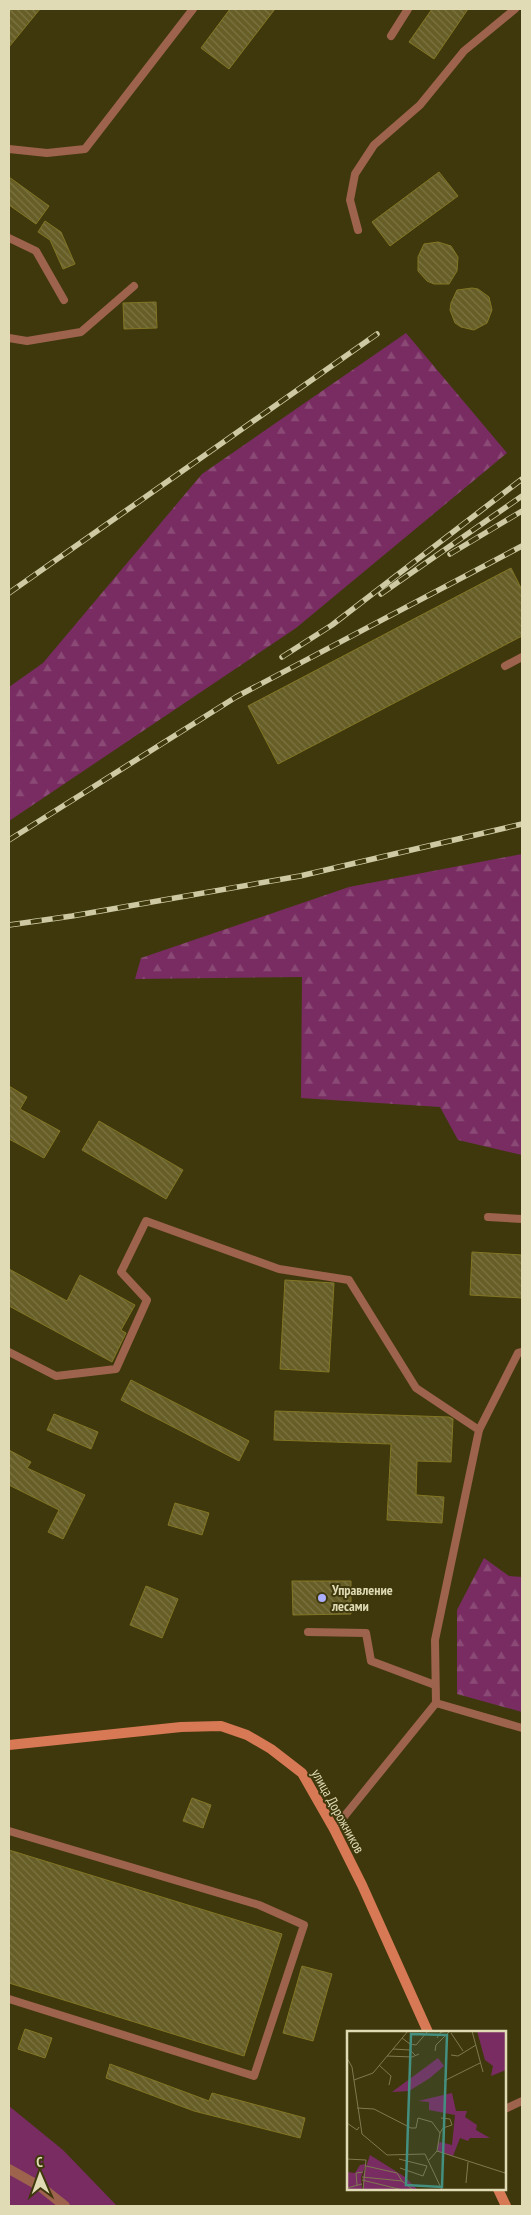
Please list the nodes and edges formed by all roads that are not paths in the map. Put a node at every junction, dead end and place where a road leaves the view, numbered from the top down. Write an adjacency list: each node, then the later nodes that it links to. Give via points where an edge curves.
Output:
1 (193, 9): 5 (lane, via 85,149 47,153)
2 (408, 9): 4 (lane)
3 (515, 9): 6 (lane, via 464,51 420,105 374,145 355,174 350,200)
4 (391, 36)
5 (9, 149)
6 (358, 230)
7 (9, 238): 9 (lane, via 36,251)
8 (134, 286): 10 (lane, via 81,332 27,341)
9 (64, 300)
10 (9, 338)
11 (522, 657): 12 (lane)
12 (505, 666)
13 (488, 1217): 14 (lane)
14 (522, 1219)
15 (9, 1352): 17 (lane, via 56,1376 116,1369 147,1300 121,1272 146,1221 279,1270 349,1280 416,1388)
16 (522, 1352): 17 (lane, via 518,1353)
17 (479, 1430): 19 (lane, via 435,1640)
18 (308, 1632): 19 (lane, via 366,1633 371,1661)
19 (435, 1685): 20 (lane)
20 (436, 1703): 21 (lane); 23 (lane)
21 (522, 1728)
22 (9, 1745): 23 (street, улица Дорожников, via 181,1727 221,1726 263,1744 302,1773)
23 (334, 1829): 26 (street, улица Дорожников)
24 (9, 1831): 25 (lane, via 258,1905 304,1925 254,2076)
25 (9, 1999)
26 (428, 2031)
27 (522, 2101): 28 (lane)
28 (506, 2109)
29 (9, 2169): 31 (street, via 41,2187)
30 (498, 2190): 32 (street)
31 (65, 2206)
32 (506, 2206)

